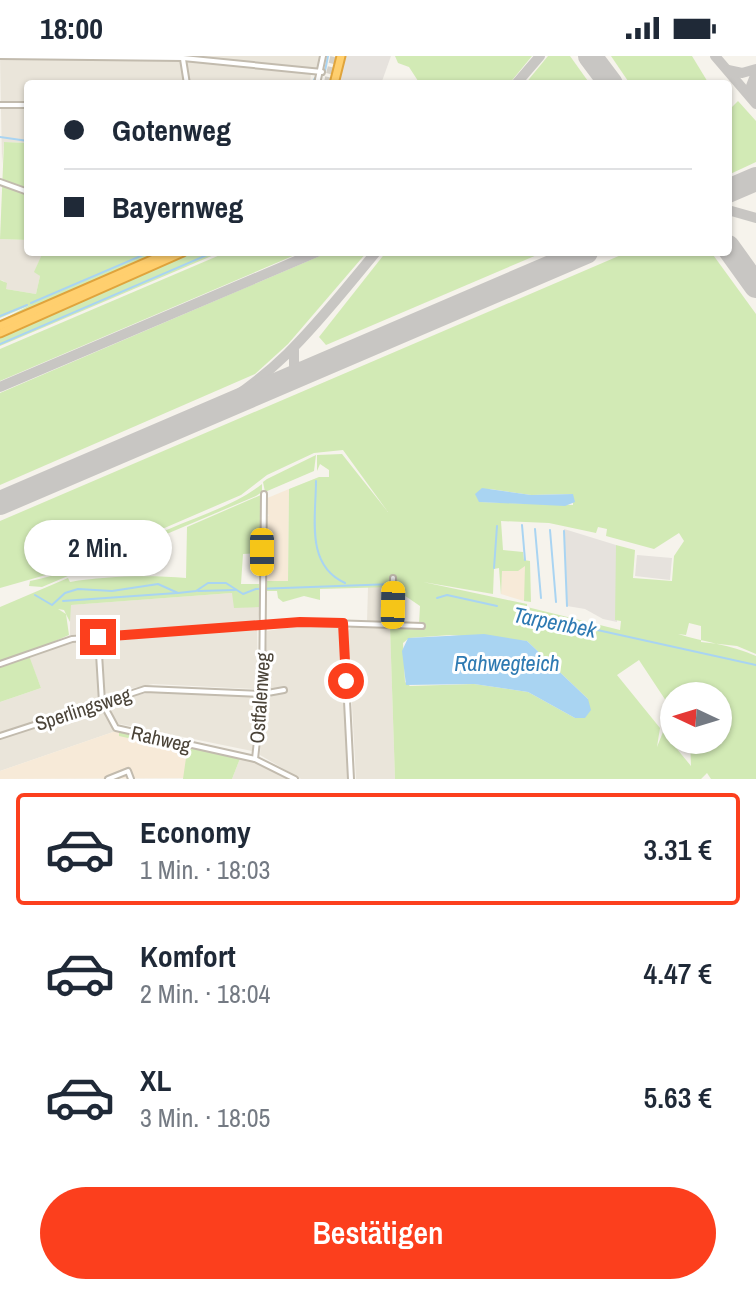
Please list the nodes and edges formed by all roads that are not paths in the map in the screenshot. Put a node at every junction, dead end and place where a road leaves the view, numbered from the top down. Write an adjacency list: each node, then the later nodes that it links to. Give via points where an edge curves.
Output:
1 (0, 56): 5 (street)
2 (247, 56): 6 (street)
3 (323, 56): 7 (street)
4 (341, 56): 10 (highway)
5 (183, 57): 6 (street); 8 (street)
6 (247, 63): 7 (street)
7 (322, 72): 9 (street)
8 (186, 80)
9 (319, 80)
10 (335, 80)
11 (0, 105): 12 (street)
12 (24, 105)
13 (0, 182): 14 (street)
14 (24, 191)
15 (161, 256): 17 (highway)
16 (174, 256): 18 (highway)
17 (0, 326)
18 (0, 333)
19 (264, 494): 23 (street, Ostfalenweg)
20 (393, 582): 22 (street)
21 (343, 623): 22 (street); 23 (street); 36 (street)
22 (392, 623): 24 (street)
23 (263, 626): 25 (street); 28 (street, Ostfalenweg)
24 (422, 626)
25 (98, 637): 26 (street, via 70,639); 29 (street)
26 (0, 664)
27 (284, 690): 28 (street, Sperlingsweg)
28 (262, 694): 29 (street, Sperlingsweg, via 150,688); 31 (street, Ostfalenweg)
29 (102, 702): 30 (street, Sperlingsweg); 31 (street, Rahweg, via 117,729)
30 (0, 736)
31 (255, 759): 35 (street, Rahweg)
32 (111, 778): 33 (street, via 128,771); 34 (street)
33 (133, 778)
34 (123, 779)
35 (295, 779)
36 (351, 779)

